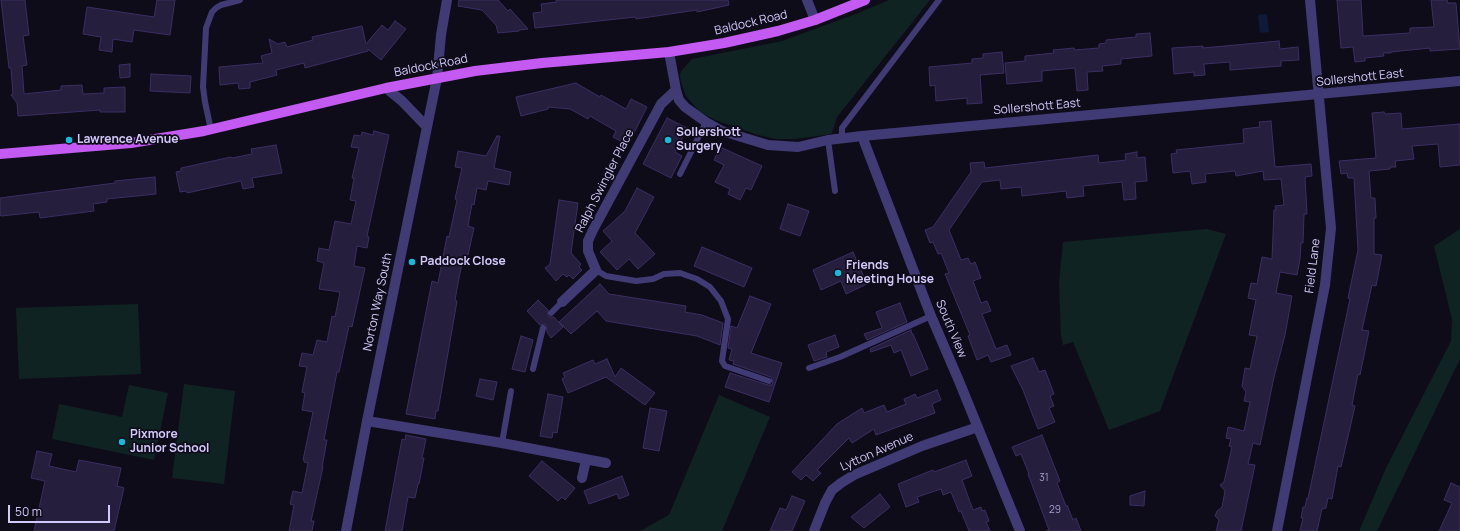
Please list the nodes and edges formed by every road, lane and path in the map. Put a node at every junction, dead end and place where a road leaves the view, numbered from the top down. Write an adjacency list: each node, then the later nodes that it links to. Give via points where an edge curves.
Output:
1 (240, 0): 16 (lane, via 221,4 216,8 206,28 203,87)
2 (447, 0): 9 (street, Norton Way South)
3 (807, 0): 7 (street)
4 (865, 0): 7 (main road, Baldock Road)
5 (939, 0): 18 (lane, via 842,128)
6 (1310, 0): 13 (street, Field Lane)
7 (815, 20): 8 (main road, Baldock Road, via 724,43)
8 (669, 52): 9 (main road, Baldock Road, via 535,64); 12 (street, Sollershott East)
9 (437, 78): 11 (main road, Baldock Road); 15 (street, Norton Way South)
10 (1460, 81): 13 (street, Sollershott East)
11 (386, 88): 15 (street); 16 (main road, Baldock Road)
12 (676, 90): 14 (street, Sollershott East, via 682,104); 23 (street, Ralph Swingler Place, via 661,104 588,241 588,251)
13 (1318, 95): 17 (street, Sollershott East); 41 (street, Field Lane, via 1331,228 1326,286)
14 (706, 122): 19 (street, Sollershott East, via 722,131 768,145 798,146); 21 (lane)
15 (427, 127): 32 (street, Norton Way South)
16 (211, 130): 20 (main road, Baldock Road, via 131,143)
17 (862, 136): 18 (street, Sollershott East); 26 (street, South View)
18 (842, 138): 19 (street, Sollershott East)
19 (828, 140): 22 (lane)
20 (0, 154)
21 (680, 174)
22 (835, 191)
23 (596, 270): 24 (street); 30 (lane, via 606,276 636,281 680,273 710,287 721,301 728,319 722,361 725,366)
24 (562, 302): 25 (lane)
25 (550, 313)
26 (931, 316): 28 (lane, via 840,357); 33 (street, South View)
27 (543, 328): 29 (lane)
28 (809, 368)
29 (532, 369)
30 (769, 381)
31 (511, 391): 34 (lane)
32 (367, 421): 34 (street); 38 (street, Norton Way South)
33 (978, 427): 39 (street, Lytton Avenue, via 922,446 841,483 832,490); 40 (street, South View)
34 (502, 443): 35 (street)
35 (586, 460): 36 (street); 37 (street)
36 (606, 463)
37 (582, 478)
38 (346, 531)
39 (814, 531)
40 (1020, 531)
41 (1277, 531)

